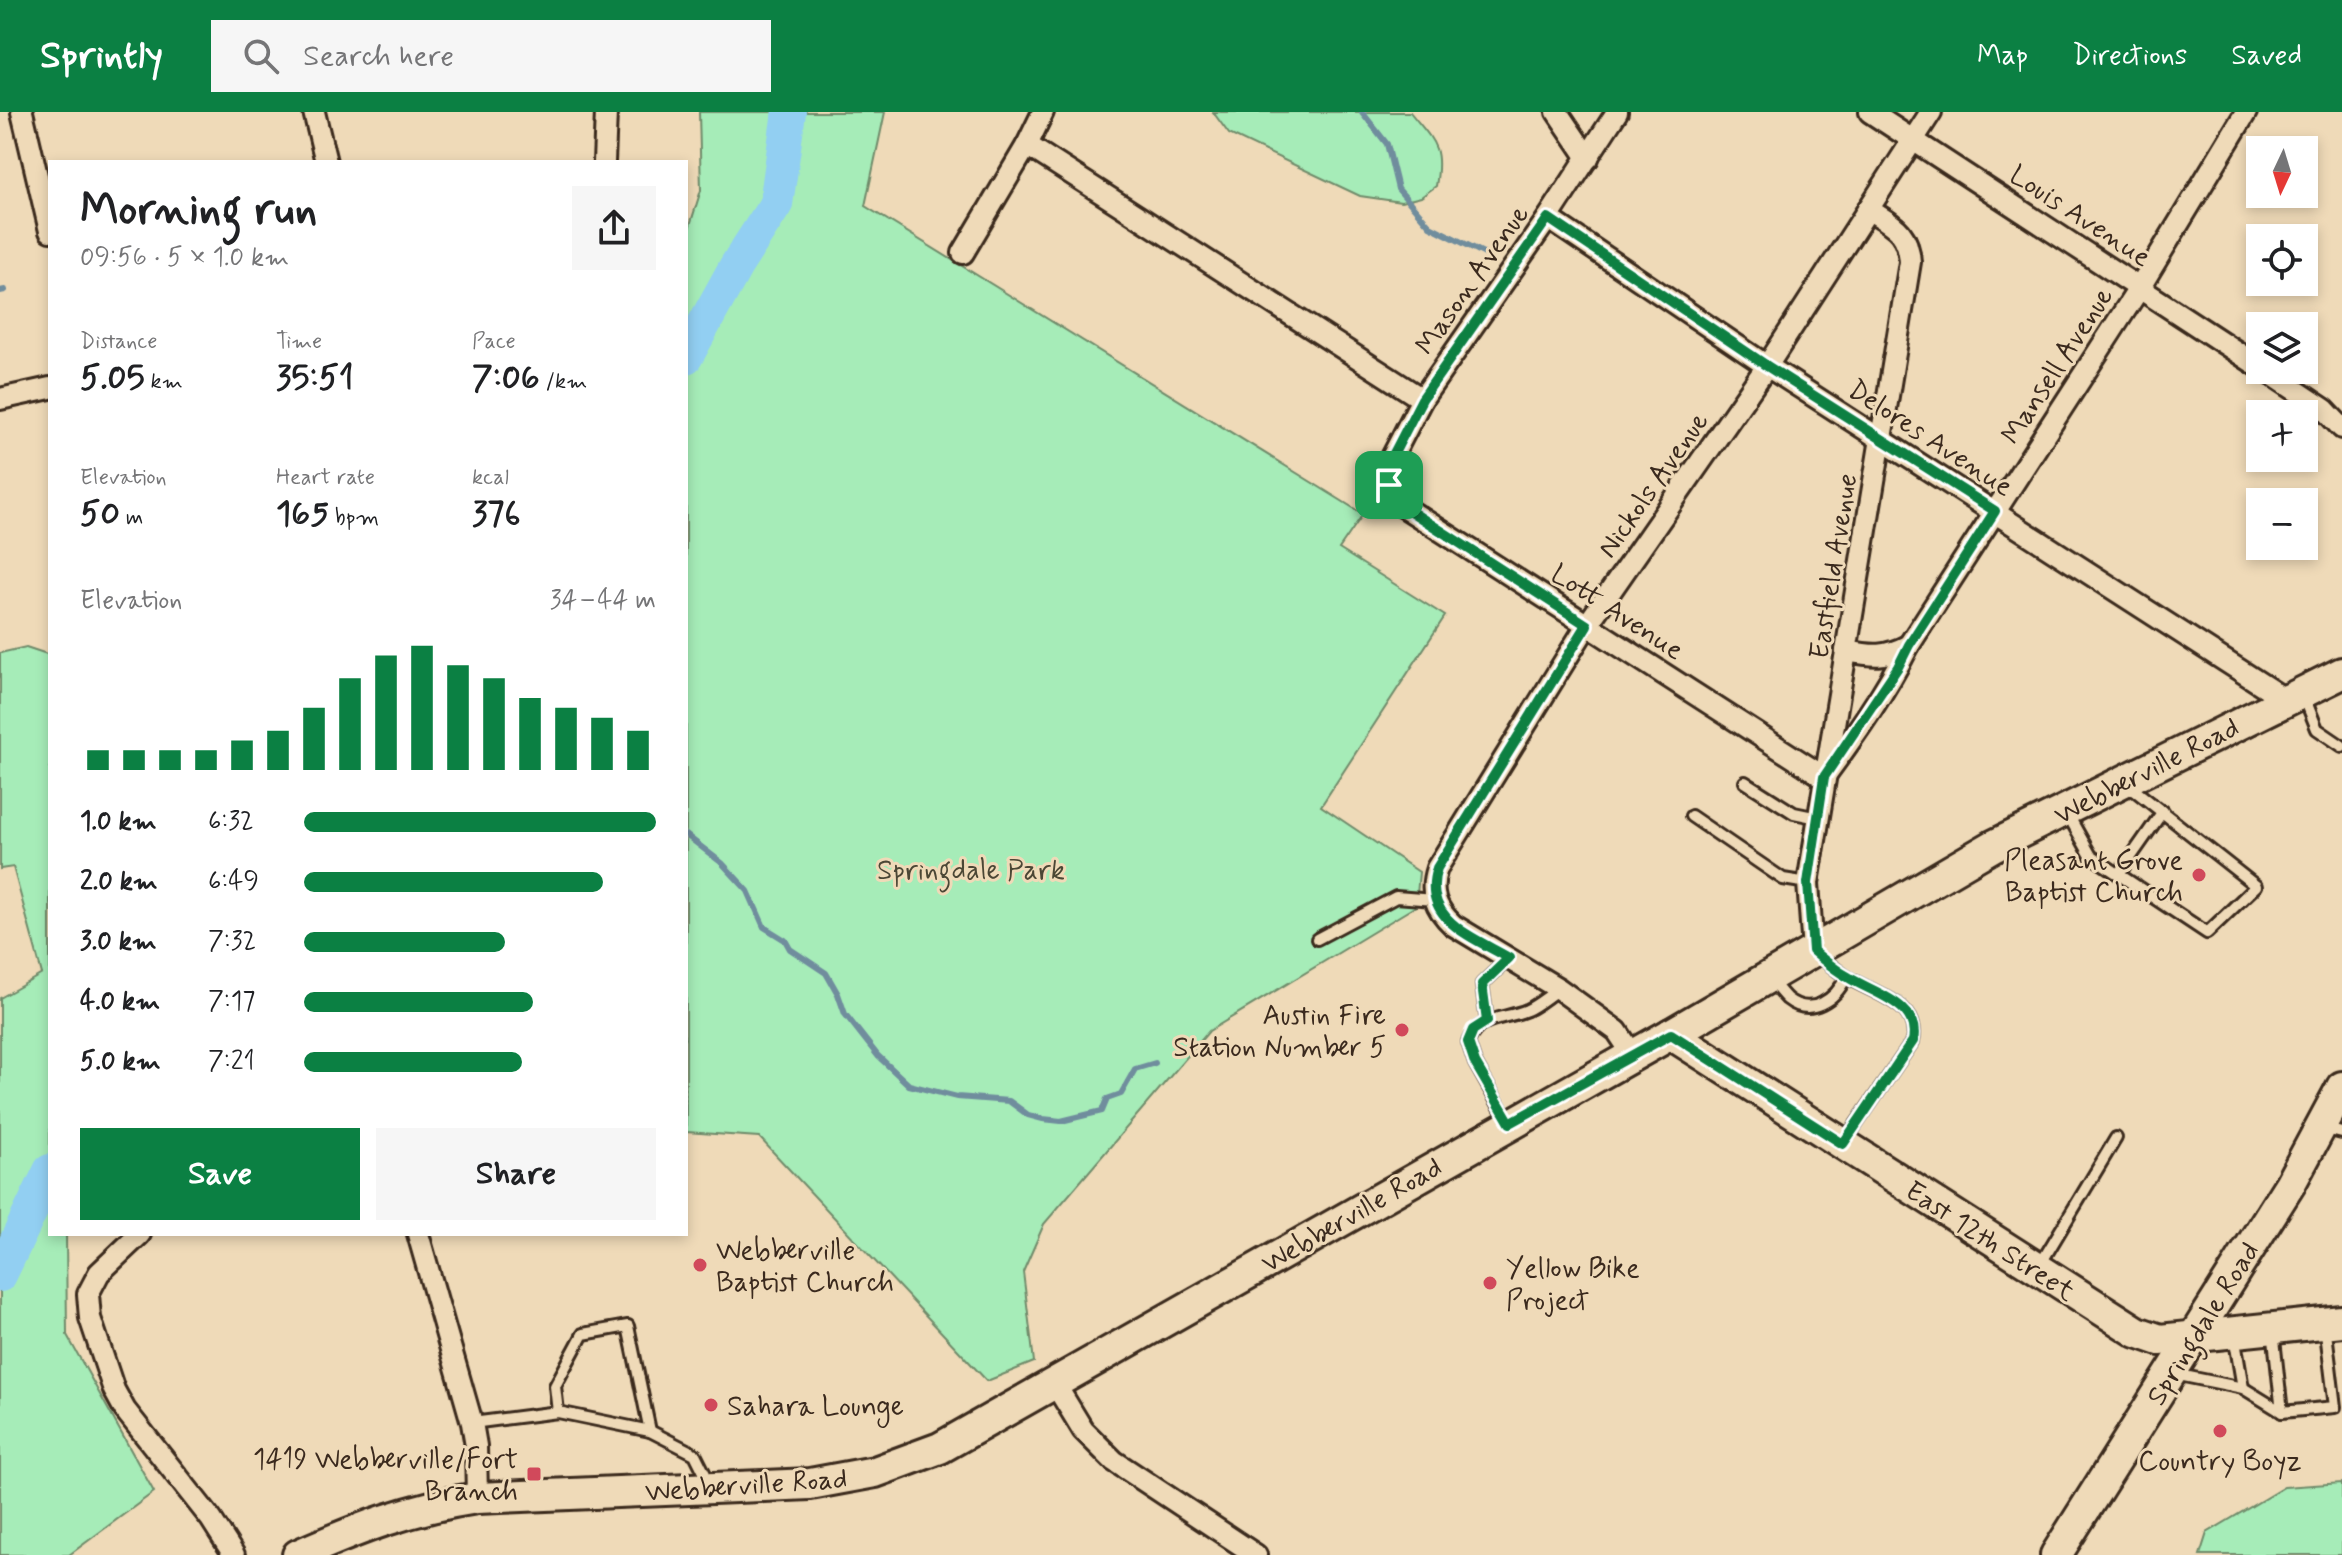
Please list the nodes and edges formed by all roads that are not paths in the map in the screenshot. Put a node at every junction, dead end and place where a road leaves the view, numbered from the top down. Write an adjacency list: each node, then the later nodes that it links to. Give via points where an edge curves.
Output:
1 (22, 112): 17 (street)
2 (314, 112): 13 (street)
3 (606, 112): 14 (street)
4 (1043, 112): 11 (street)
5 (1557, 112): 12 (street)
6 (1617, 112): 12 (street, Mason Avenue)
7 (1870, 112): 10 (street, Louis Avenue)
8 (1931, 112): 10 (street, Nickols Avenue)
9 (2246, 112): 19 (street, Mansell Avenue)
10 (1913, 140): 15 (street, Nickols Avenue); 19 (street, Louis Avenue)
11 (1027, 145): 18 (street); 25 (street)
12 (1588, 158): 16 (street, Mason Avenue)
13 (326, 160)
14 (604, 160)
15 (1868, 209): 21 (street, Nickols Avenue); 27 (street, Eastfield Avenue, via 1904,235 1910,262)
16 (1548, 218): 21 (street, Delores Avenue); 25 (street, Mason Avenue)
17 (48, 222)
18 (963, 253)
19 (2140, 287): 20 (street, Louis Avenue); 29 (street, Mansell Avenue)
20 (2246, 358)
21 (1767, 366): 27 (street, Delores Avenue); 30 (street, Nickols Avenue)
22 (2286, 384): 26 (street)
23 (48, 388): 24 (street)
24 (0, 399)
25 (1422, 399): 28 (street, Mason Avenue, via 1389,463)
26 (2342, 428)
27 (1882, 438): 29 (street, Delores Avenue); 32 (street, Eastfield Avenue)
28 (1389, 485): 30 (street, Lott Avenue, via 1401,505)
29 (1995, 511): 31 (street, Mansell Avenue); 34 (street, Delores Avenue)
30 (1587, 625): 36 (street, Lott Avenue); 45 (street, Nickols Avenue, via 1437,868)
31 (1909, 645): 32 (street, via 1877,656); 36 (street, Mansell Avenue)
32 (1846, 651): 36 (street, Eastfield Avenue)
33 (2342, 673): 34 (street, Webberville Road)
34 (2294, 696): 35 (lane, via 2317,729); 37 (street, Webberville Road)
35 (2342, 746)
36 (1824, 777): 42 (street, Eastfield Avenue)
37 (2123, 781): 39 (street, Webberville Road); 40 (lane)
38 (1745, 782): 42 (lane, via 1794,813)
39 (2065, 810): 43 (lane, via 2091,856); 47 (street, Webberville Road)
40 (2163, 811): 43 (lane); 43 (lane, via 2256,886 2207,933)
41 (1691, 816): 44 (lane, via 1783,879)
42 (1818, 818): 44 (street, Eastfield Avenue)
43 (2119, 874)
44 (1808, 883): 47 (street, Eastfield Avenue)
45 (1434, 896): 46 (lane, via 1396,897); 48 (street, via 1453,925)
46 (1317, 939)
47 (1813, 951): 49 (street, Webberville Road); 50 (lane)
48 (1509, 958): 51 (street); 52 (lane, via 1482,984)
49 (1768, 977): 50 (lane, via 1786,998 1803,1007 1828,1002); 53 (street, Webberville Road)
50 (1846, 977): 59 (lane, via 1898,1004 1915,1031)
51 (1559, 989): 52 (lane, via 1529,1009); 54 (street, via 1617,1031)
52 (1487, 1021): 56 (lane, via 1473,1030 1468,1042)
53 (1671, 1034): 54 (street, Webberville Road); 59 (street, East 12th Street)
54 (1633, 1055): 56 (street, Webberville Road)
55 (2342, 1087): 57 (street, Springdale Road)
56 (1510, 1123): 68 (street, Webberville Road)
57 (2331, 1130): 66 (street, Springdale Road, via 2290,1184)
58 (2116, 1138): 62 (lane)
59 (1843, 1144): 62 (street, East 12th Street)
60 (138, 1236): 76 (street, via 92,1283 90,1318 125,1410)
61 (419, 1236): 72 (street)
62 (2037, 1269): 66 (street, East 12th Street, via 2137,1332 2160,1340)
63 (2333, 1322): 64 (street, East 12th Street); 71 (lane, via 2335,1407)
64 (2272, 1328): 65 (street, East 12th Street); 71 (lane)
65 (2234, 1332): 66 (street, East 12th Street); 69 (lane)
66 (2194, 1336): 67 (street, Springdale Road)
67 (2171, 1373): 69 (lane); 79 (street, Springdale Road)
68 (1055, 1384): 74 (street, Webberville Road, via 940,1448 886,1468 810,1484); 78 (street, via 1083,1430 1114,1461)
69 (2243, 1388): 71 (lane)
70 (558, 1412): 72 (lane); 73 (lane); 73 (lane, via 555,1386 583,1334 628,1326)
71 (2282, 1412)
72 (472, 1423): 75 (street)
73 (650, 1431): 74 (lane, via 695,1454)
74 (712, 1490): 75 (street, Webberville Road)
75 (477, 1498): 77 (street, Webberville Road, via 396,1515)
76 (234, 1555)
77 (298, 1555)
78 (1256, 1555)
79 (2056, 1555)

